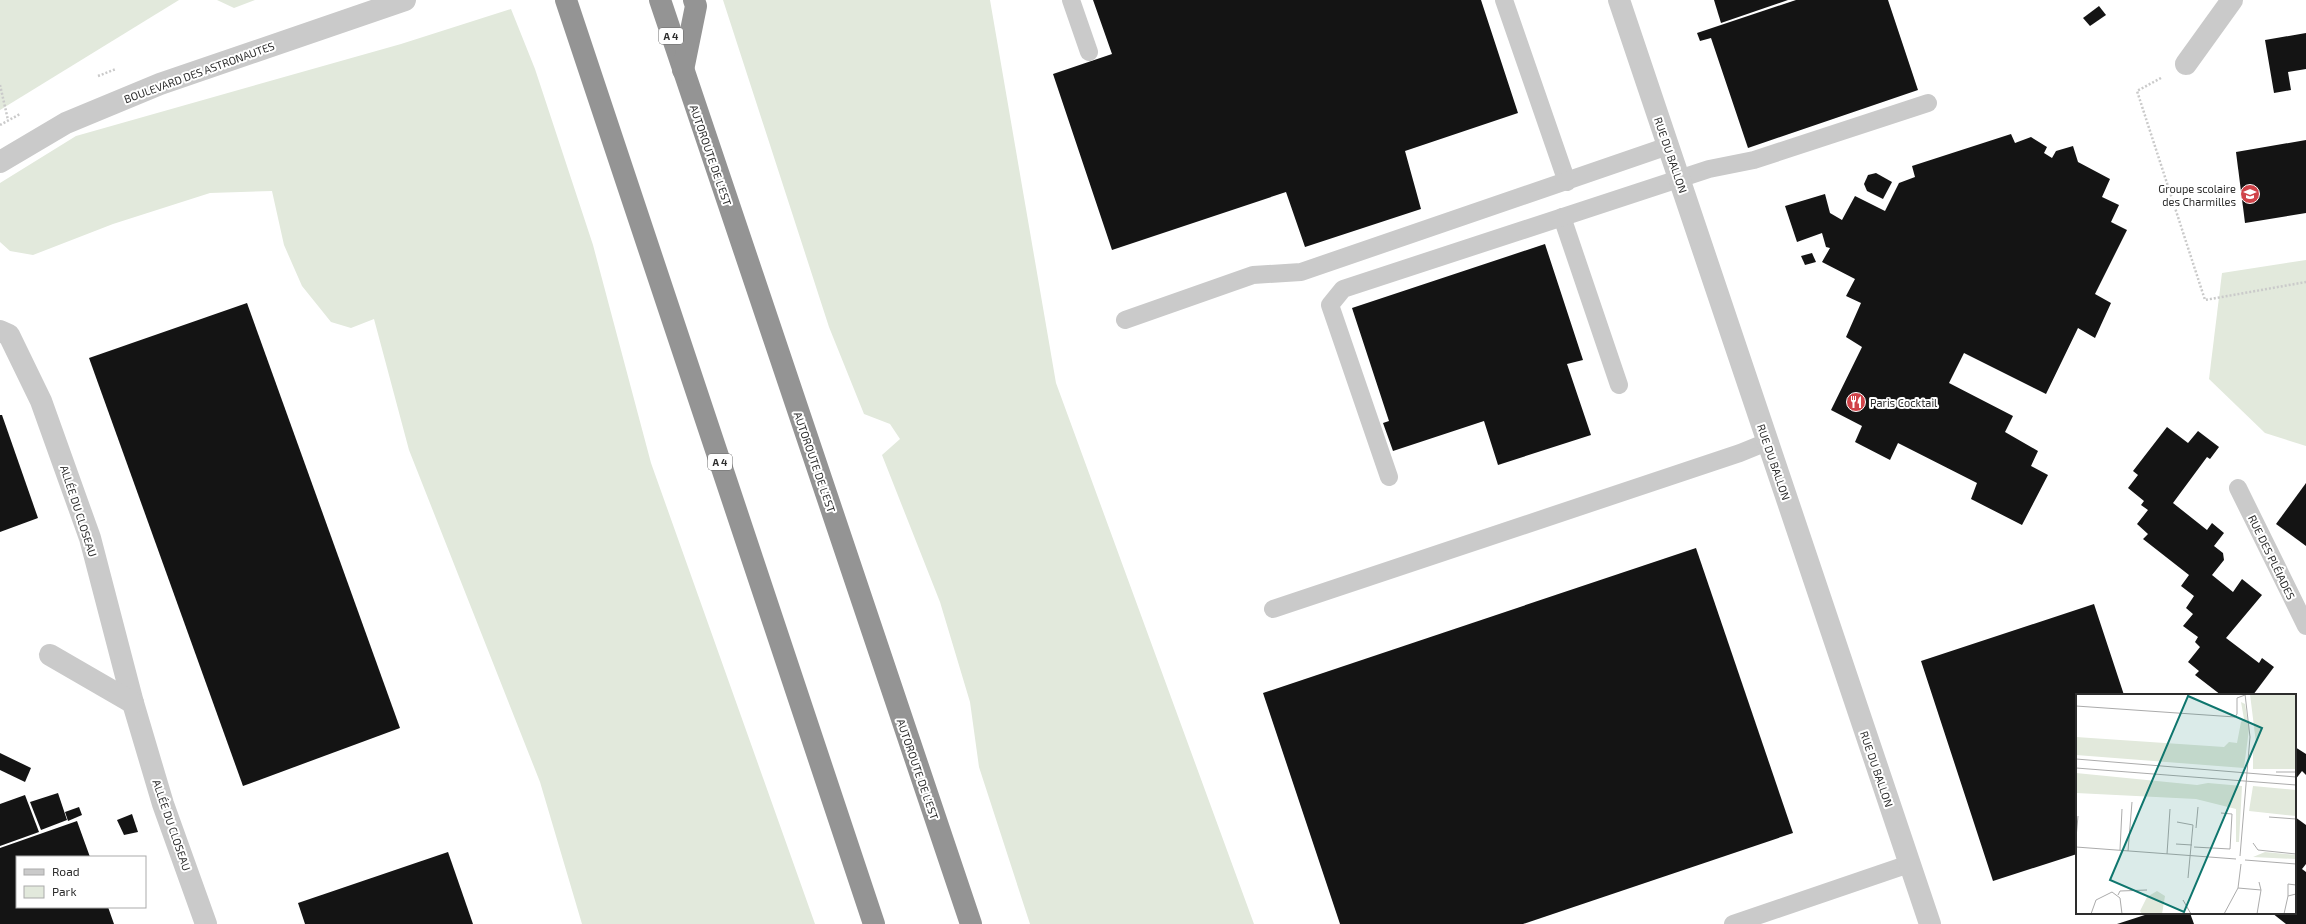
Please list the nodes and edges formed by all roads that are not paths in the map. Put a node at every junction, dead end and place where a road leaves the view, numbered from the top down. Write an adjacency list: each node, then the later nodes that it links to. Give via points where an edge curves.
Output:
1 (405, 0): 14 (street, BOULEVARD DES ASTRONAUTES, via 160,84 66,123)
2 (566, 0): 30 (highway, A 4)
3 (660, 0): 11 (highway, AUTOROUTE DE L’EST / A 4)
4 (694, 0): 11 (highway, via 696,6)
5 (1071, 0): 9 (lane)
6 (1504, 0): 16 (lane)
7 (1618, 0): 13 (street, RUE DU BALLON)
8 (2232, 0): 10 (street)
9 (1089, 52)
10 (2186, 64)
11 (683, 72): 31 (highway, AUTOROUTE DE L’EST / A 4)
12 (1928, 103): 15 (lane, via 1754,160 1709,169)
13 (1668, 146): 15 (street, RUE DU BALLON); 16 (lane)
14 (0, 162)
15 (1679, 179): 17 (lane); 21 (street, RUE DU BALLON)
16 (1567, 182): 18 (lane, via 1301,272 1253,275)
17 (1562, 217): 20 (lane); 22 (lane, via 1343,289 1330,305)
18 (1125, 320)
19 (0, 330): 27 (street, ALLÉE DU CLOSEAU, via 9,335 41,401 90,538)
20 (1619, 385)
21 (1768, 442): 24 (lane); 28 (street, RUE DU BALLON)
22 (1389, 477)
23 (2238, 488): 25 (lane, RUE DES PLÉIADES)
24 (1273, 610)
25 (2306, 626)
26 (50, 655): 27 (street)
27 (133, 703): 29 (street, ALLÉE DU CLOSEAU, via 163,804)
28 (1909, 864): 32 (lane); 33 (street, RUE DU BALLON)
29 (206, 924)
30 (874, 924)
31 (971, 924)
32 (1733, 924)
33 (1930, 924)

